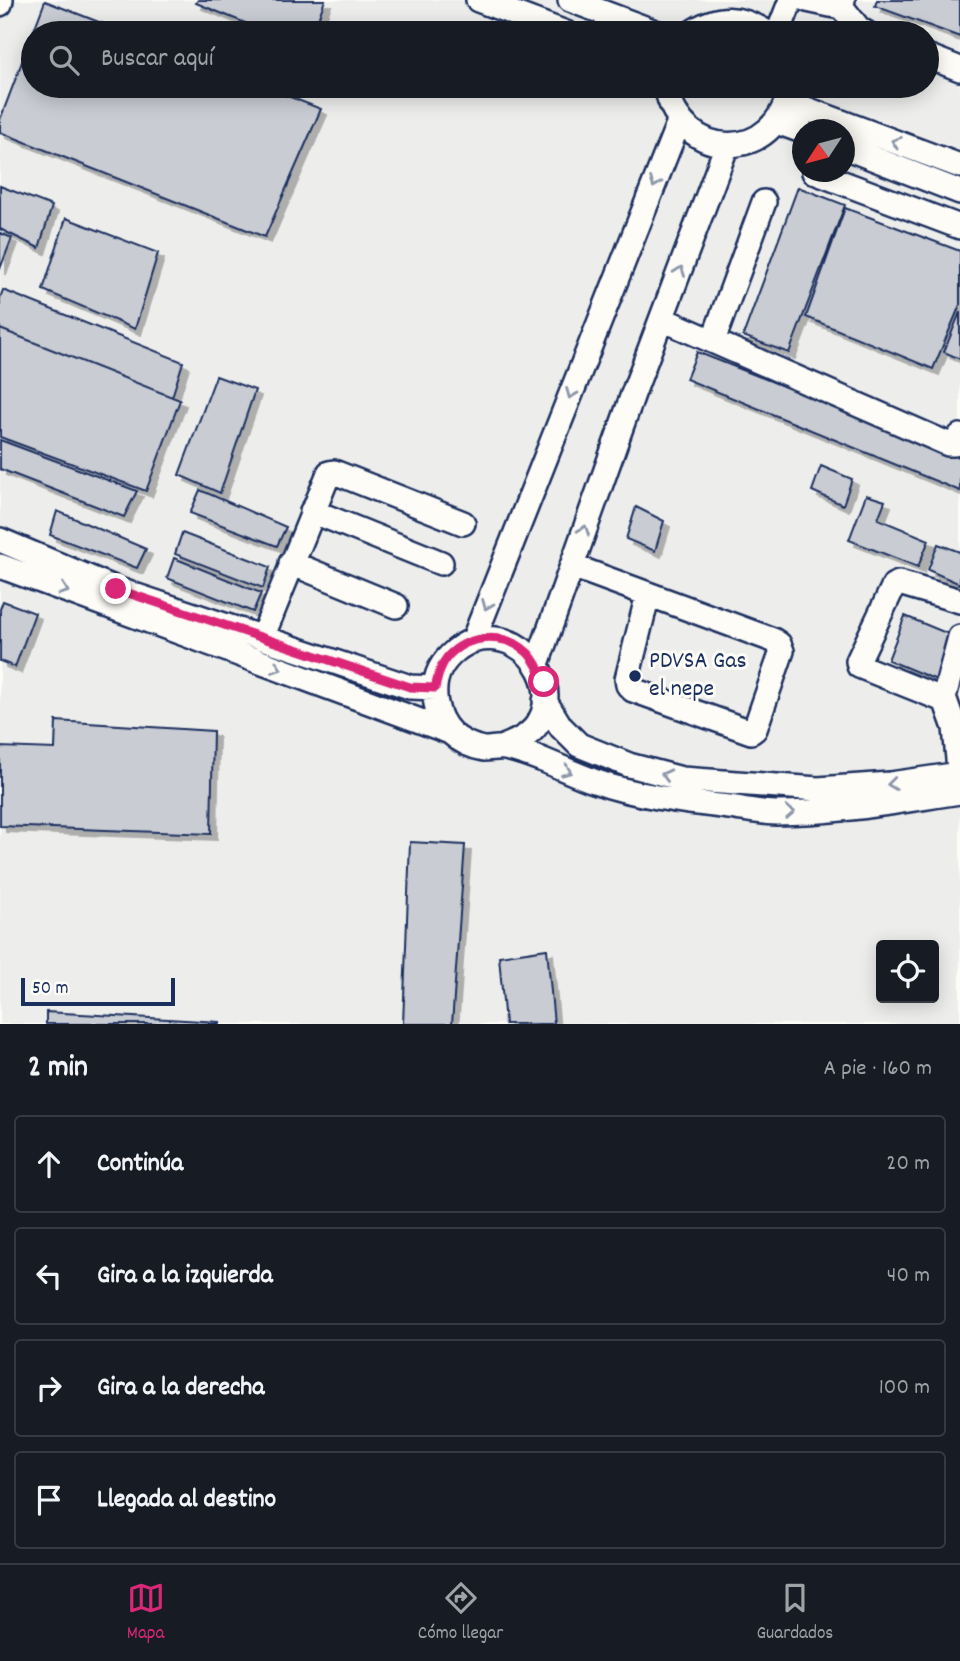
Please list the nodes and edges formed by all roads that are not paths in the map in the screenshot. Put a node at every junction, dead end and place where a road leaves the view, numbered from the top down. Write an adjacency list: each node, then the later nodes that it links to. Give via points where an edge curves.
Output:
1 (478, 0): 7 (street)
2 (570, 0): 8 (street)
3 (791, 0): 11 (street)
4 (807, 0): 5 (street, via 835,6)
5 (841, 2): 12 (street)
6 (729, 9): 9 (street); 10 (street)
7 (534, 21)
8 (626, 21)
9 (708, 21)
10 (747, 21)
11 (783, 21)
12 (854, 21)
13 (939, 61): 14 (street)
14 (960, 69)
15 (668, 98): 17 (street)
16 (785, 103): 18 (street); 19 (street, via 761,136); 21 (street, one-way to 16)
17 (680, 119): 19 (street, via 706,141); 41 (street, one-way to 41)
18 (795, 119)
19 (727, 145): 26 (street, one-way to 19)
20 (855, 151): 23 (street)
21 (960, 166)
22 (843, 182): 25 (street)
23 (960, 192)
24 (764, 202): 27 (street)
25 (960, 227)
26 (662, 319): 27 (street); 35 (street, one-way to 26)
27 (713, 341): 28 (street, via 948,444)
28 (960, 436)
29 (312, 511): 30 (street, via 326,477 334,472); 32 (street); 33 (street)
30 (463, 523)
31 (0, 540): 40 (street, via 116,589)
32 (291, 563): 38 (street); 40 (street)
33 (441, 563)
34 (0, 566): 46 (street, one-way to 46)
35 (572, 566): 36 (street); 42 (street)
36 (648, 594): 36 (street, via 779,644 782,651 755,729 751,732 628,685)
37 (960, 601): 44 (street, via 894,585 858,661 863,670)
38 (396, 606)
39 (960, 637): 44 (street)
40 (262, 638): 43 (street, via 410,687)
41 (473, 641): 42 (street, via 511,642); 43 (street, via 451,653)
42 (537, 664): 45 (street)
43 (435, 688): 46 (street, via 436,707)
44 (944, 697): 48 (street, via 955,728)
45 (545, 701): 47 (street, via 528,735); 48 (street, one-way to 45, via 890,785 818,789 682,779 579,746)
46 (450, 732): 47 (street, via 484,749)
47 (503, 747): 50 (street, one-way to 50, via 596,782 681,801 775,813 852,808)
48 (960, 774): 49 (street)
49 (960, 780)
50 (960, 792)

